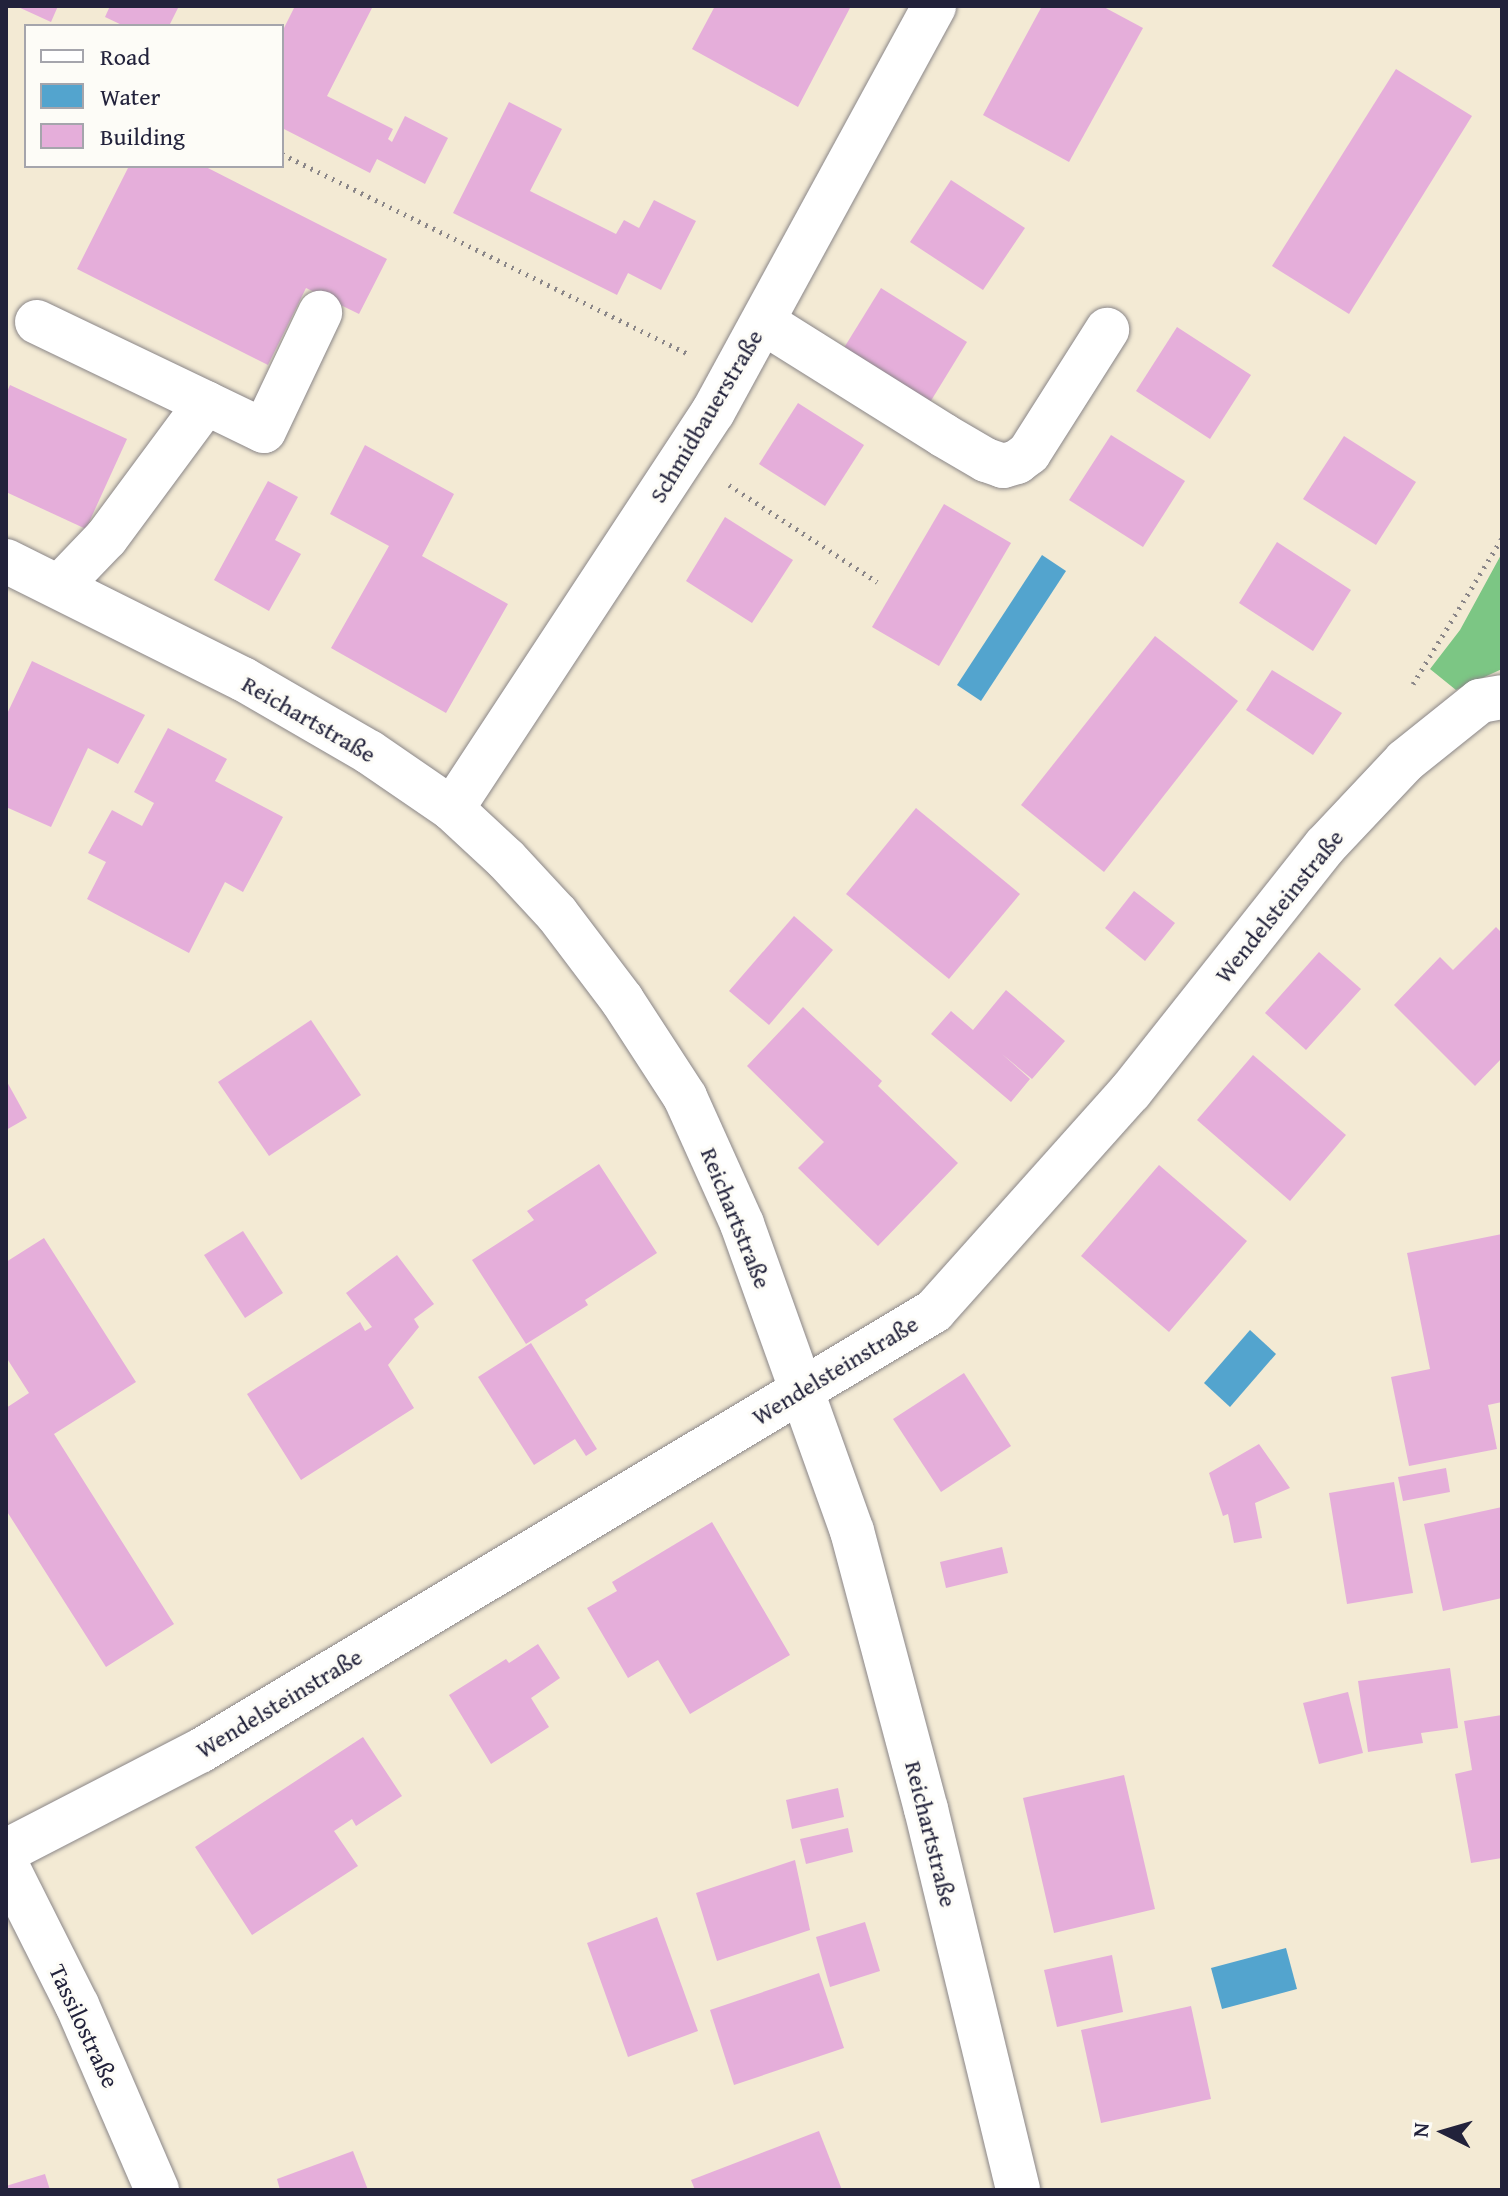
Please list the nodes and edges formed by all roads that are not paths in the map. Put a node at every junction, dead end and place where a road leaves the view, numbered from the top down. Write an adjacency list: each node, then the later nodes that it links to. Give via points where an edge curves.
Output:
1 (934, 6): 4 (street, Schmidbauerstraße)
2 (320, 313): 6 (street, via 264,431)
3 (37, 322): 6 (street)
4 (763, 322): 5 (street, via 1003,466 1029,453); 10 (street, Schmidbauerstraße, via 685,456)
5 (1107, 330)
6 (206, 403): 8 (street, via 106,538)
7 (6, 561): 8 (street, Reichartstraße)
8 (60, 586): 10 (street, Reichartstraße, via 243,679 369,752)
9 (1502, 697): 11 (street, Wendelsteinstraße, via 1480,701 1405,761 1325,846 1130,1092 934,1311)
10 (452, 809): 11 (street, Reichartstraße, via 557,914 685,1097 742,1224)
11 (801, 1388): 12 (street, Wendelsteinstraße, via 200,1751); 15 (street, Reichartstraße, via 852,1531)
12 (6, 1851)
13 (6, 1864): 14 (street, Tassilostraße, via 77,2005)
14 (157, 2190)
15 (1018, 2190)

